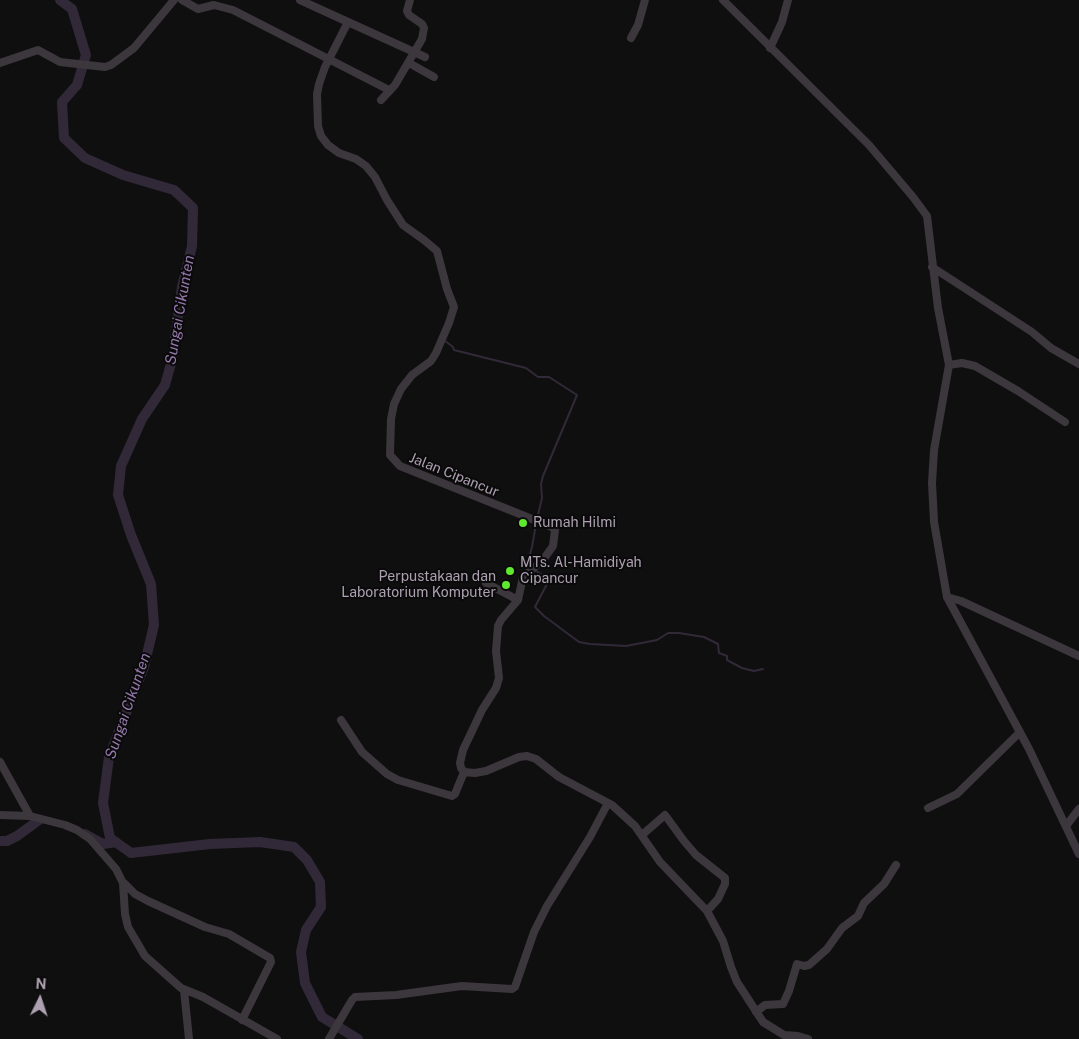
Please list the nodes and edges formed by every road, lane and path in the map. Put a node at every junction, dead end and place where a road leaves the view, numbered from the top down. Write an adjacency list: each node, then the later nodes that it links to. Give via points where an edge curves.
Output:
1 (174, 0): 14 (street, via 134,48 111,65 65,63 38,50)
2 (182, 0): 13 (street, via 198,10 214,5 233,10)
3 (300, 0): 8 (street)
4 (410, 0): 11 (street, via 407,13 424,28)
5 (645, 0): 9 (street)
6 (723, 0): 10 (street)
7 (788, 0): 10 (street)
8 (348, 22): 11 (street); 13 (street)
9 (631, 38)
10 (770, 48): 19 (street, via 869,145 913,197 927,216)
11 (415, 51): 12 (street); 15 (street)
12 (424, 57)
13 (329, 60): 17 (street); 25 (street, Jalan Cipancur, via 317,94 321,136 339,154 366,166 404,225 437,251 454,307 436,353 401,388 394,404 390,420 390,455 400,466 555,530 553,546 523,578)
14 (0, 63)
15 (408, 63): 16 (street); 17 (street)
16 (434, 77)
17 (389, 90): 18 (street)
18 (381, 100)
19 (932, 267): 20 (street); 21 (street)
20 (949, 364): 22 (street, via 975,366); 24 (street, via 934,450 932,482 934,522)
21 (1079, 364)
22 (1065, 422)
23 (486, 583): 25 (street)
24 (947, 597): 26 (street); 28 (street)
25 (518, 600): 30 (street, Jalan Cipancur, via 498,626 499,678 463,750 460,763)
26 (1079, 656)
27 (341, 720): 30 (street, via 362,752 398,780 452,796)
28 (1020, 732): 32 (street, via 957,794); 36 (street)
29 (0, 762): 35 (street)
30 (464, 772): 31 (street, via 486,771 527,756)
31 (608, 803): 37 (street); 47 (street, via 547,906 534,932 515,987 462,986 355,997)
32 (928, 808)
33 (1079, 809): 36 (street)
34 (0, 815): 35 (street)
35 (30, 816): 40 (street, via 77,830 90,839 116,869)
36 (1066, 826): 38 (street)
37 (642, 835): 41 (street, via 660,862); 41 (street, via 665,815 696,855 725,878 718,899)
38 (1079, 854)
39 (896, 865): 43 (street, via 884,884 864,903 858,916 842,928 827,949 810,965 797,964 783,1004 765,1005)
40 (123, 883): 42 (street, via 125,914 134,939 145,956); 44 (street, via 148,901 204,927 229,934 270,958 271,962)
41 (707, 911): 43 (street, via 723,941 737,982)
42 (184, 990): 44 (street, via 203,997); 45 (street)
43 (756, 1012): 48 (street, via 763,1022 784,1035)
44 (242, 1020): 46 (street)
45 (189, 1039)
46 (277, 1039)
47 (329, 1039)
48 (808, 1039)

